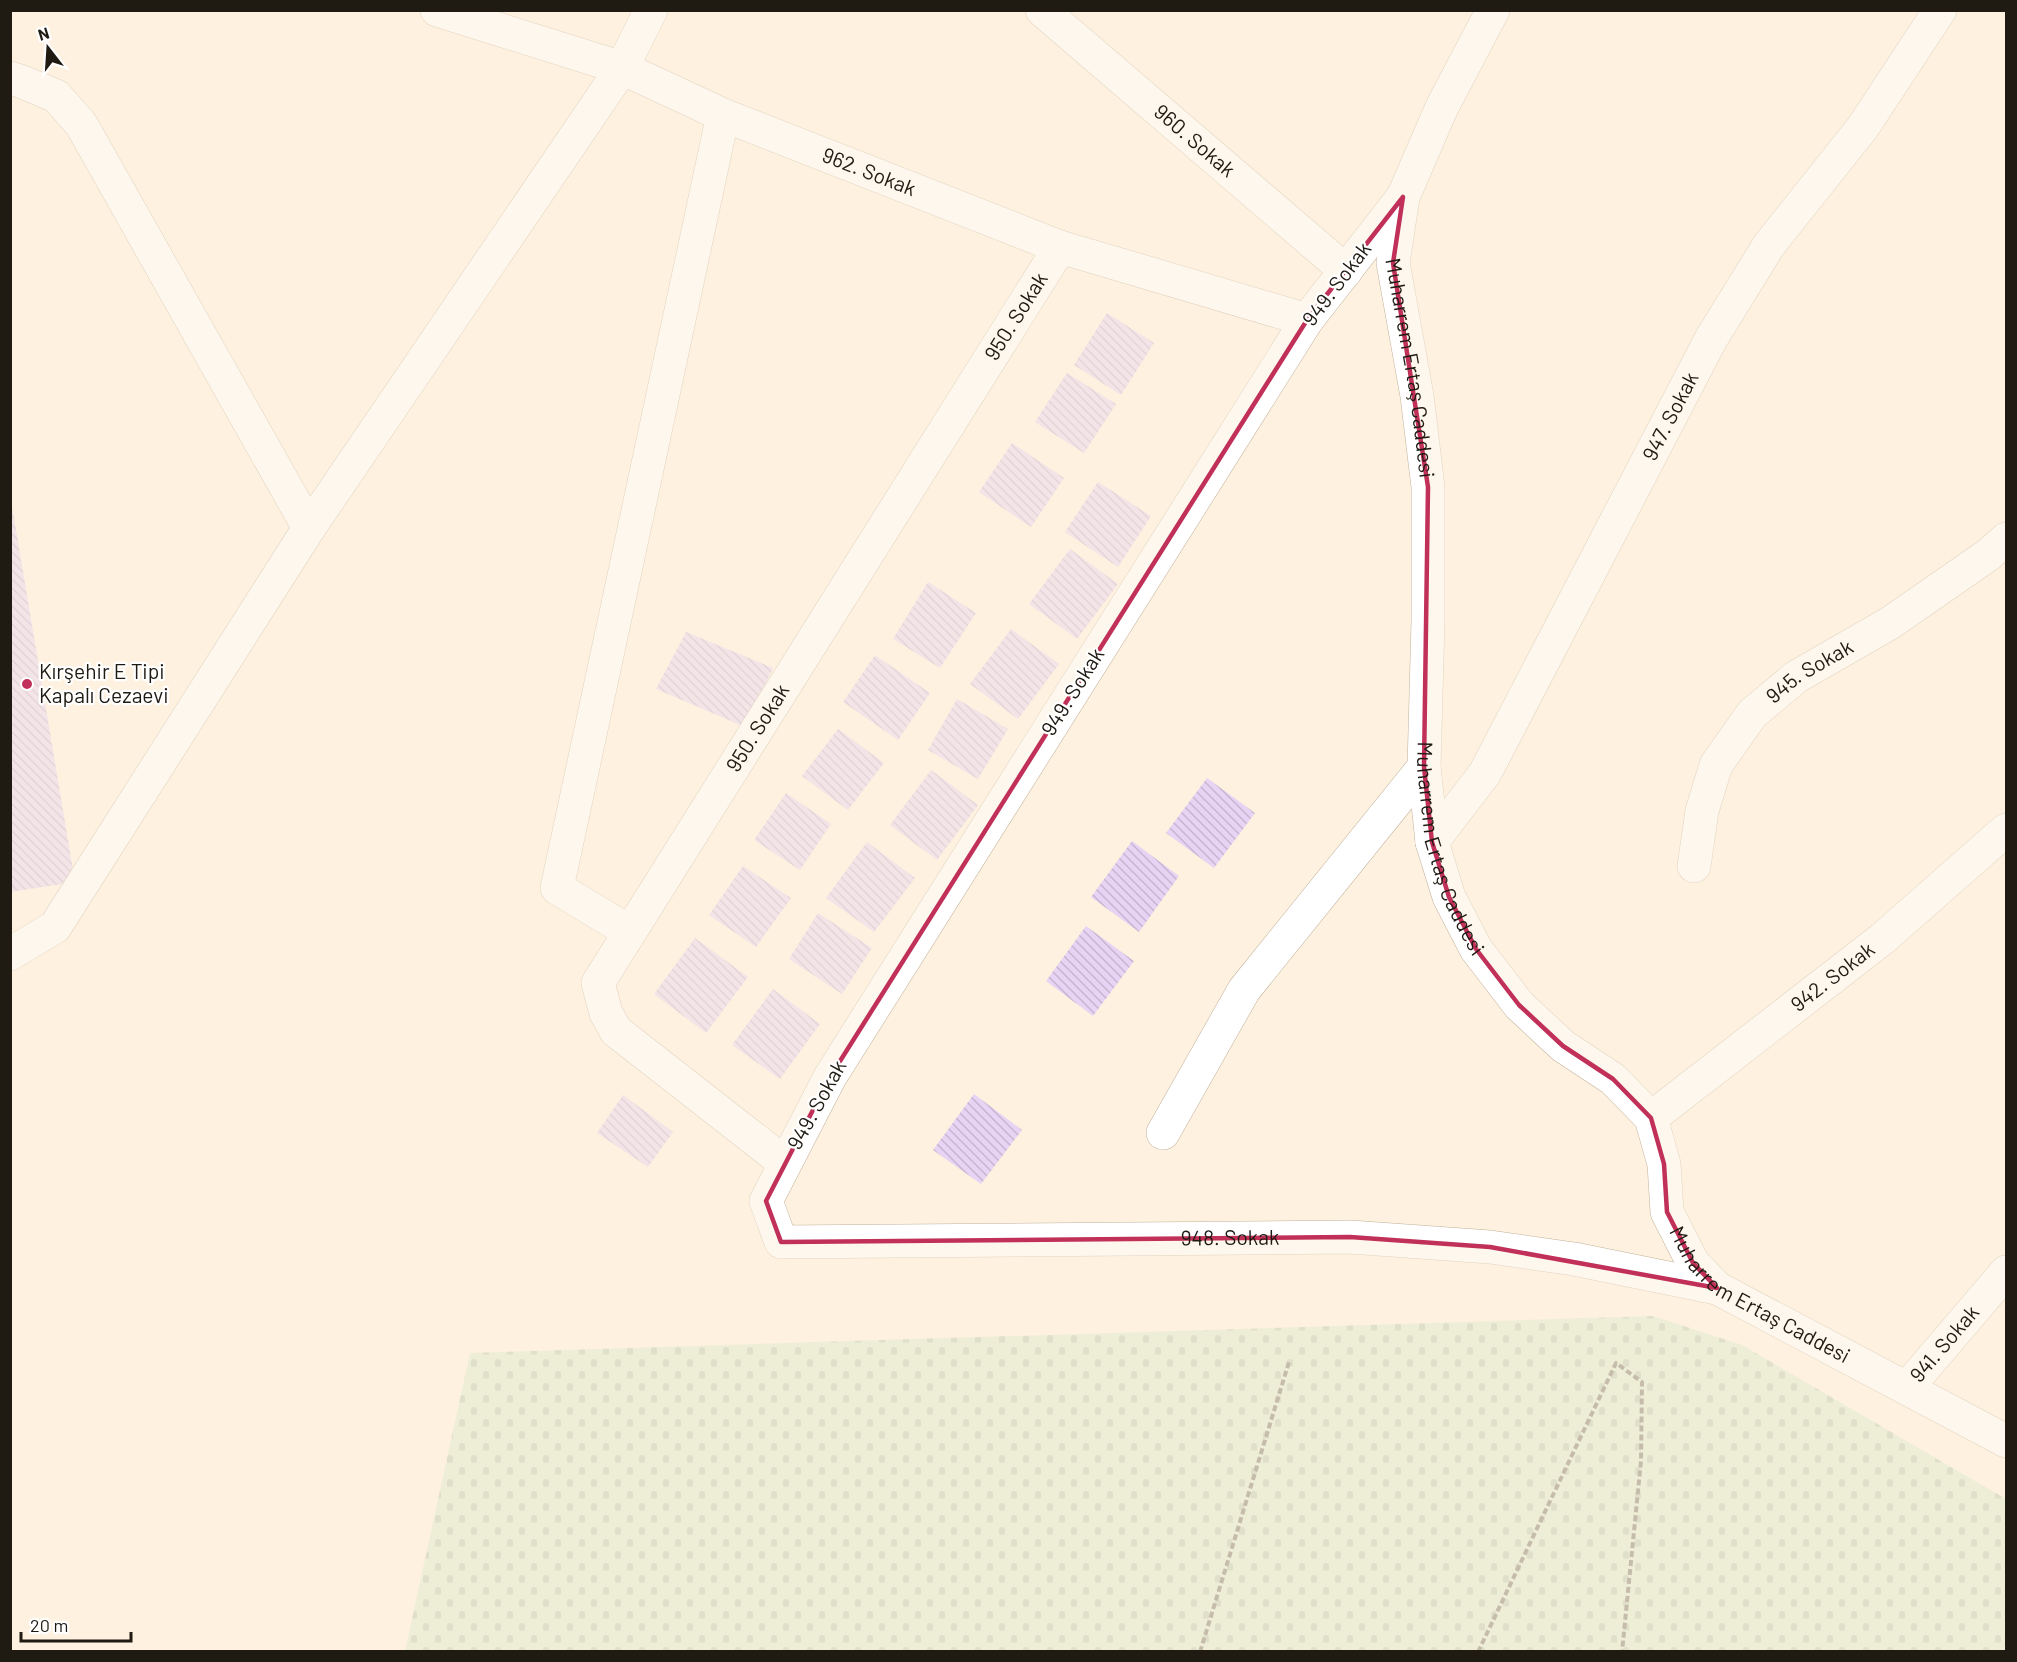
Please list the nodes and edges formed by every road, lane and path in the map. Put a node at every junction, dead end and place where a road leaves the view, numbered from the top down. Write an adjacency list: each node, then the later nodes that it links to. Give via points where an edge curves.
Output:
1 (437, 10): 6 (street, 962. Sokak)
2 (651, 10): 6 (street)
3 (1042, 10): 11 (street, 960. Sokak)
4 (1493, 10): 9 (street, Muharrem Ertaş Caddesi, via 1442,107)
5 (1940, 10): 17 (street, 947. Sokak, via 1863,126 1769,245 1711,339 1485,773)
6 (622, 68): 8 (street, 962. Sokak); 13 (street)
7 (10, 78): 13 (street, via 56,96 81,124)
8 (723, 115): 10 (street, 962. Sokak); 19 (street, via 557,888)
9 (1403, 196): 11 (street, 949. Sokak); 15 (street, Muharrem Ertaş Caddesi, via 1393,263 1417,396 1428,488)
10 (1060, 247): 12 (street, 962. Sokak); 19 (street, 950. Sokak)
11 (1346, 271): 12 (street, 949. Sokak)
12 (1307, 320): 23 (street, 949. Sokak, via 836,1067)
13 (309, 528): 20 (street, via 55,927)
14 (2007, 539): 18 (street, 945. Sokak, via 1890,623 1796,677 1752,714 1716,765 1702,811)
15 (1424, 767): 17 (street, Muharrem Ertaş Caddesi); 22 (street, via 1244,990)
16 (2007, 830): 21 (street, 942. Sokak, via 1882,939)
17 (1432, 842): 21 (street, Muharrem Ertaş Caddesi, via 1449,897 1476,949 1520,1005 1563,1046 1614,1079)
18 (1694, 866)
19 (630, 932): 23 (street, 950. Sokak, via 598,983 606,1013 616,1031)
20 (10, 954)
21 (1651, 1118): 26 (street, Muharrem Ertaş Caddesi, via 1665,1164 1667,1212 1693,1263)
22 (1163, 1133)
23 (785, 1163): 24 (street, 949. Sokak)
24 (766, 1201): 26 (street, 948. Sokak, via 781,1242 1350,1237 1490,1247 1574,1259)
25 (2007, 1272): 28 (street, 941. Sokak)
26 (1717, 1288): 28 (street, Muharrem Ertaş Caddesi)
27 (1289, 1362): 30 (path)
28 (1907, 1388): 29 (street, Muharrem Ertaş Caddesi)
29 (2007, 1441)
30 (1200, 1652)
31 (1478, 1652): 32 (path, via 1616,1363 1642,1382 1641,1461)
32 (1622, 1652)

